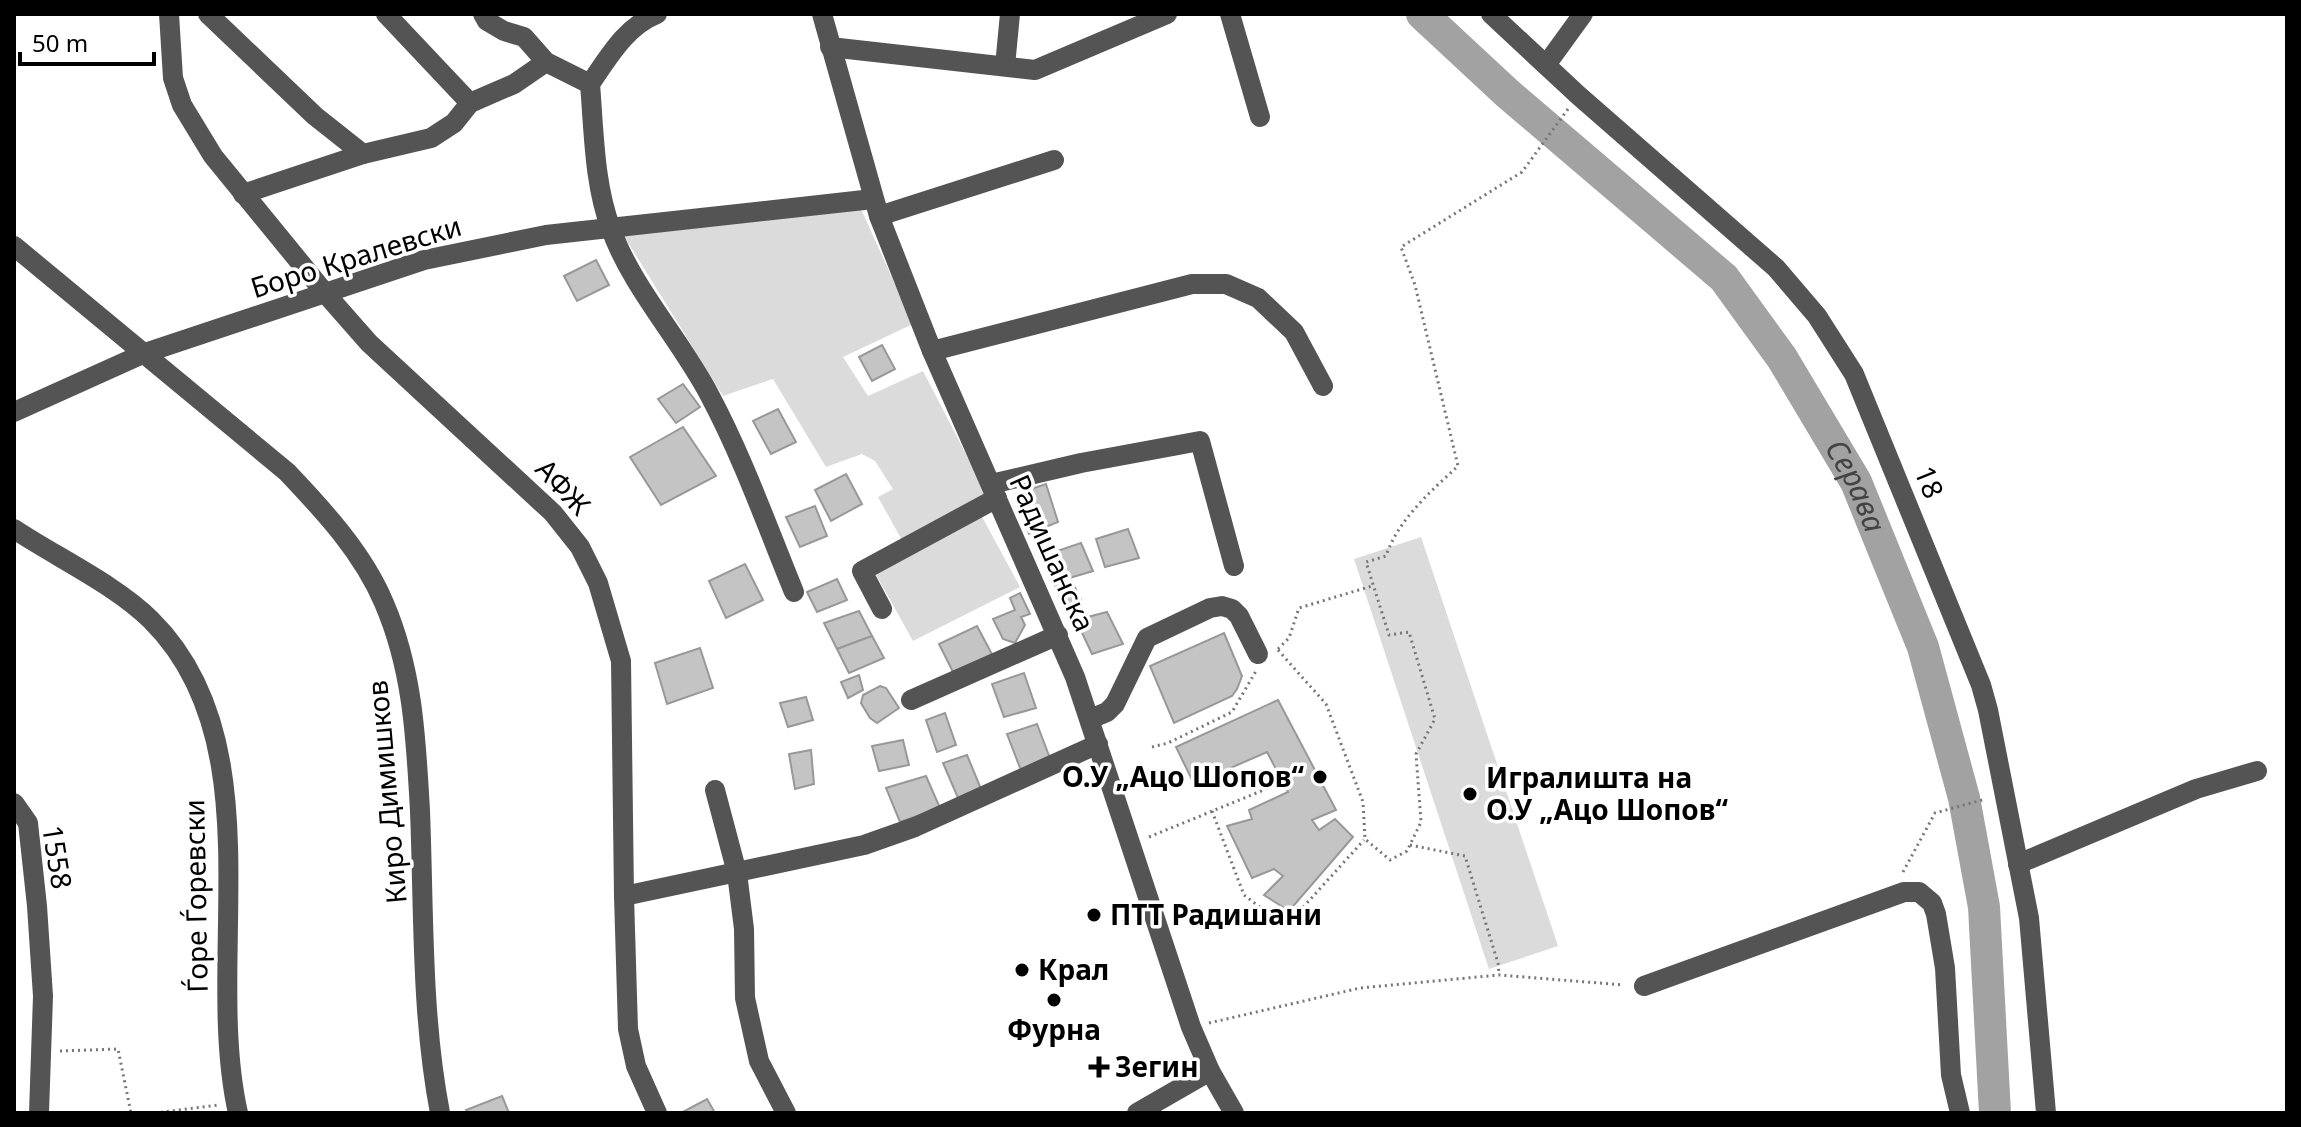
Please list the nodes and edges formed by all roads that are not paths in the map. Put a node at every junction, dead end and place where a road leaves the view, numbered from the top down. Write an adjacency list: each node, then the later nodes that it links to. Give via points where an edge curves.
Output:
1 (169, 14): 21 (street, АФЖ, via 173,78 182,105)
2 (208, 14): 19 (street)
3 (386, 14): 17 (street)
4 (483, 14): 13 (street, via 504,31 524,37)
5 (657, 14): 16 (street, via 625,36)
6 (822, 14): 12 (street, Радишанска)
7 (1010, 14): 15 (street)
8 (1167, 14): 15 (street, via 1035,70)
9 (1230, 14): 18 (street)
10 (1491, 14): 14 (street, 18)
11 (1583, 14): 14 (street)
12 (830, 47): 15 (street); 22 (street, Радишанска)
13 (546, 62): 16 (street); 17 (street, via 514,84)
14 (1546, 65): 43 (street, 18, via 1776,268 1847,362 1981,685)
15 (1005, 66)
16 (590, 84): 23 (street, via 596,161)
17 (470, 103): 19 (street, via 454,123 431,138)
18 (1260, 117)
19 (363, 154): 21 (street)
20 (1054, 160): 22 (street, Боро Кралевски)
21 (243, 194): 25 (street, АФЖ)
22 (876, 207): 23 (street, Боро Кралевски); 26 (street, Радишанска)
23 (610, 227): 25 (street, Боро Кралевски, via 424,260); 33 (street, via 709,394)
24 (14, 246): 27 (street, Киро Димишков)
25 (325, 293): 27 (street, Боро Кралевски); 45 (street, АФЖ, via 369,343 553,513 580,547 598,583 621,661)
26 (932, 351): 28 (street, via 1192,284 1226,284 1277,313 1294,332); 30 (street, Радишанска)
27 (145, 353): 29 (street, Боро Кралевски); 50 (street, Киро Димишков, via 287,472 351,547 384,601 412,702 426,997)
28 (1323, 386)
29 (14, 412)
30 (994, 491): 32 (street, via 1081,463 1200,441); 34 (street, via 862,571); 35 (street, Радишанска)
31 (14, 529): 48 (street, Ѓоре Ѓоревски, via 151,620 177,653 207,711 225,802 226,1024)
32 (1234, 566)
33 (794, 592)
34 (882, 609)
35 (1058, 635): 37 (street); 38 (street, Радишанска)
36 (1268, 652): 38 (street, via 1232,609 1210,608 1147,638 1115,704)
37 (911, 700)
38 (1090, 719): 39 (street, Радишанска)
39 (1098, 744): 44 (street, via 890,836); 47 (street, Радишанска)
40 (2257, 771): 43 (street, via 2196,789)
41 (715, 790): 44 (street)
42 (14, 803): 49 (street, 1558, via 28,823 37,906 43,996)
43 (2018, 864): 56 (street, 18, via 2029,918)
44 (737, 873): 45 (street); 52 (street, via 745,998 759,1061)
45 (624, 896): 51 (street, АФЖ, via 631,1047)
46 (1644, 986): 55 (street, via 1904,892 1919,892 1936,914 1951,1075)
47 (1210, 1071): 53 (street); 54 (street, Радишанска)
48 (236, 1108)
49 (39, 1113)
50 (440, 1113)
51 (657, 1113)
52 (786, 1113)
53 (1137, 1113)
54 (1234, 1113)
55 (1960, 1113)
56 (2046, 1113)

